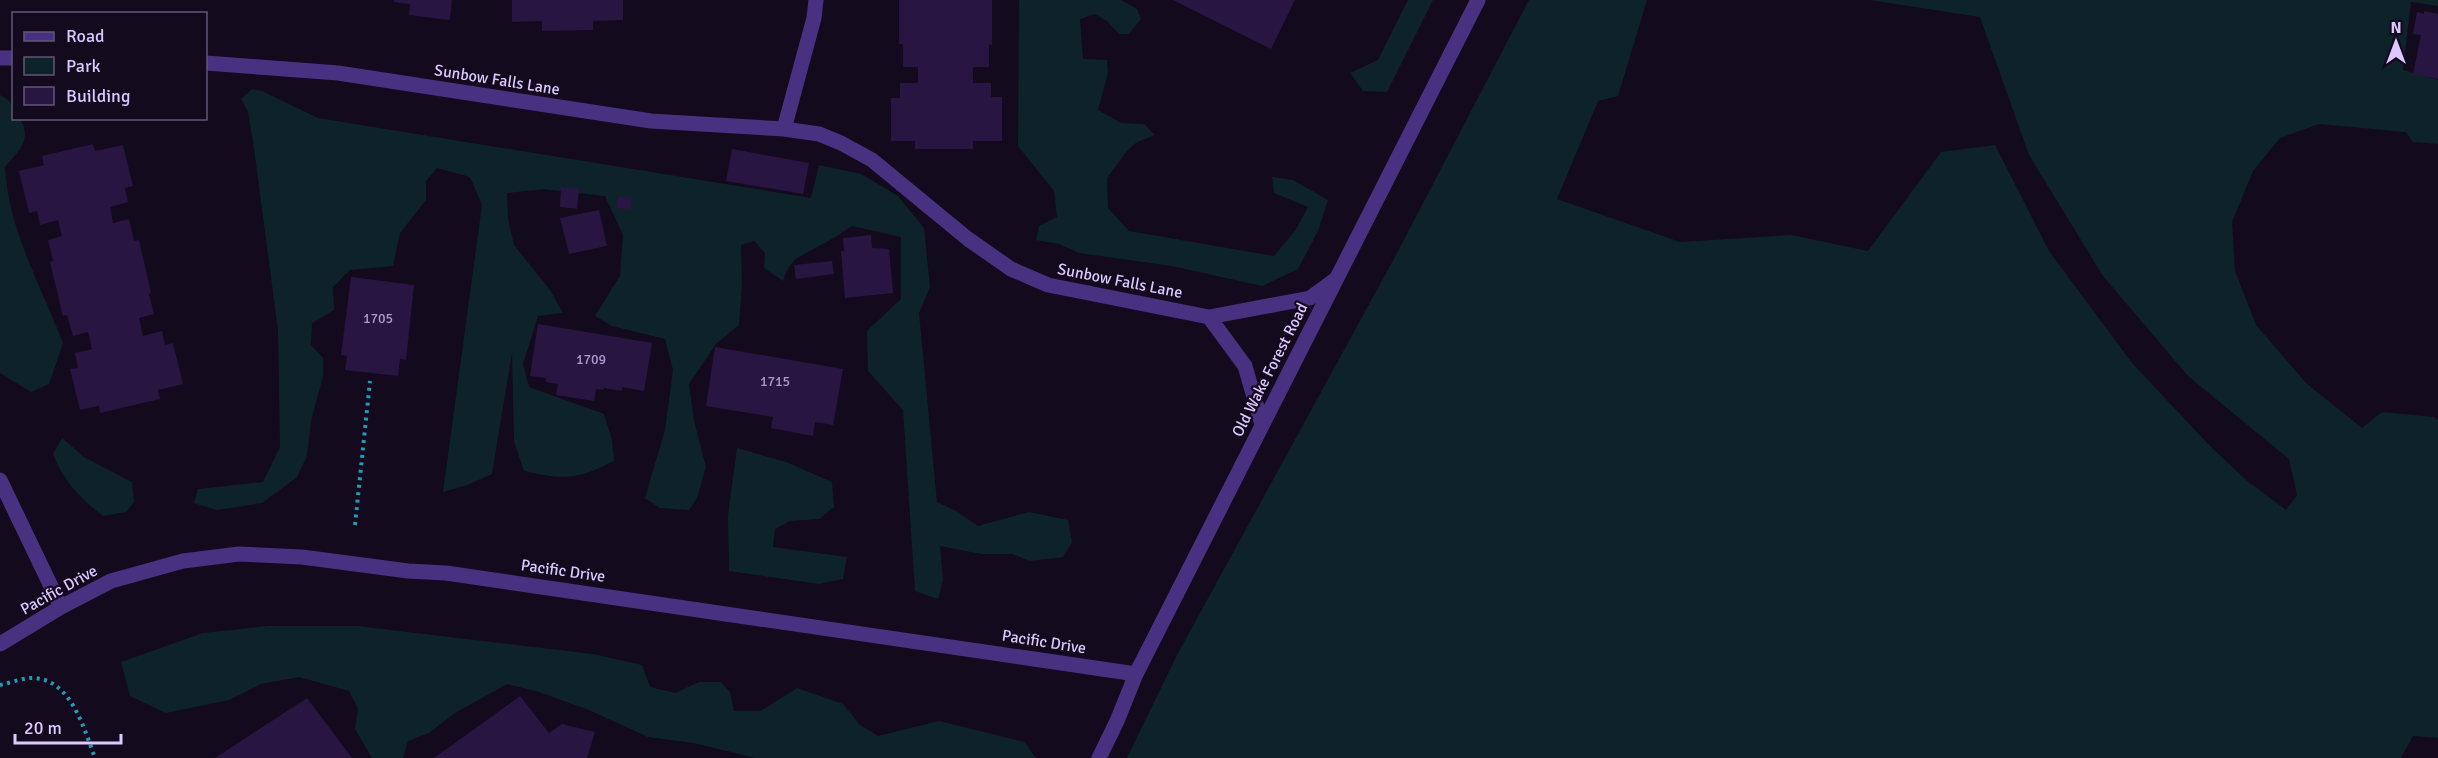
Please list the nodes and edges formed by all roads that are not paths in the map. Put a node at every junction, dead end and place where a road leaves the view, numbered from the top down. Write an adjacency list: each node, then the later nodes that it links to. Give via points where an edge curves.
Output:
1 (816, 0): 4 (street)
2 (1478, 0): 5 (street, Old Wake Forest Road)
3 (207, 63): 4 (street, Sunbow Falls Lane, via 338,73 651,121)
4 (784, 129): 6 (street, Sunbow Falls Lane, via 819,134 872,160 1011,269 1048,285)
5 (1336, 279): 6 (street, Sunbow Falls Lane, via 1310,298); 7 (street, Old Wake Forest Road)
6 (1209, 317): 7 (street, via 1245,366)
7 (1262, 425): 11 (street, Old Wake Forest Road)
8 (0, 480): 9 (street)
9 (61, 608): 10 (street, Pacific Drive); 11 (street, Pacific Drive, via 111,581 183,561 239,554 302,557 446,573)
10 (0, 644)
11 (1136, 674): 12 (street, Old Wake Forest Road)
12 (1099, 758)

